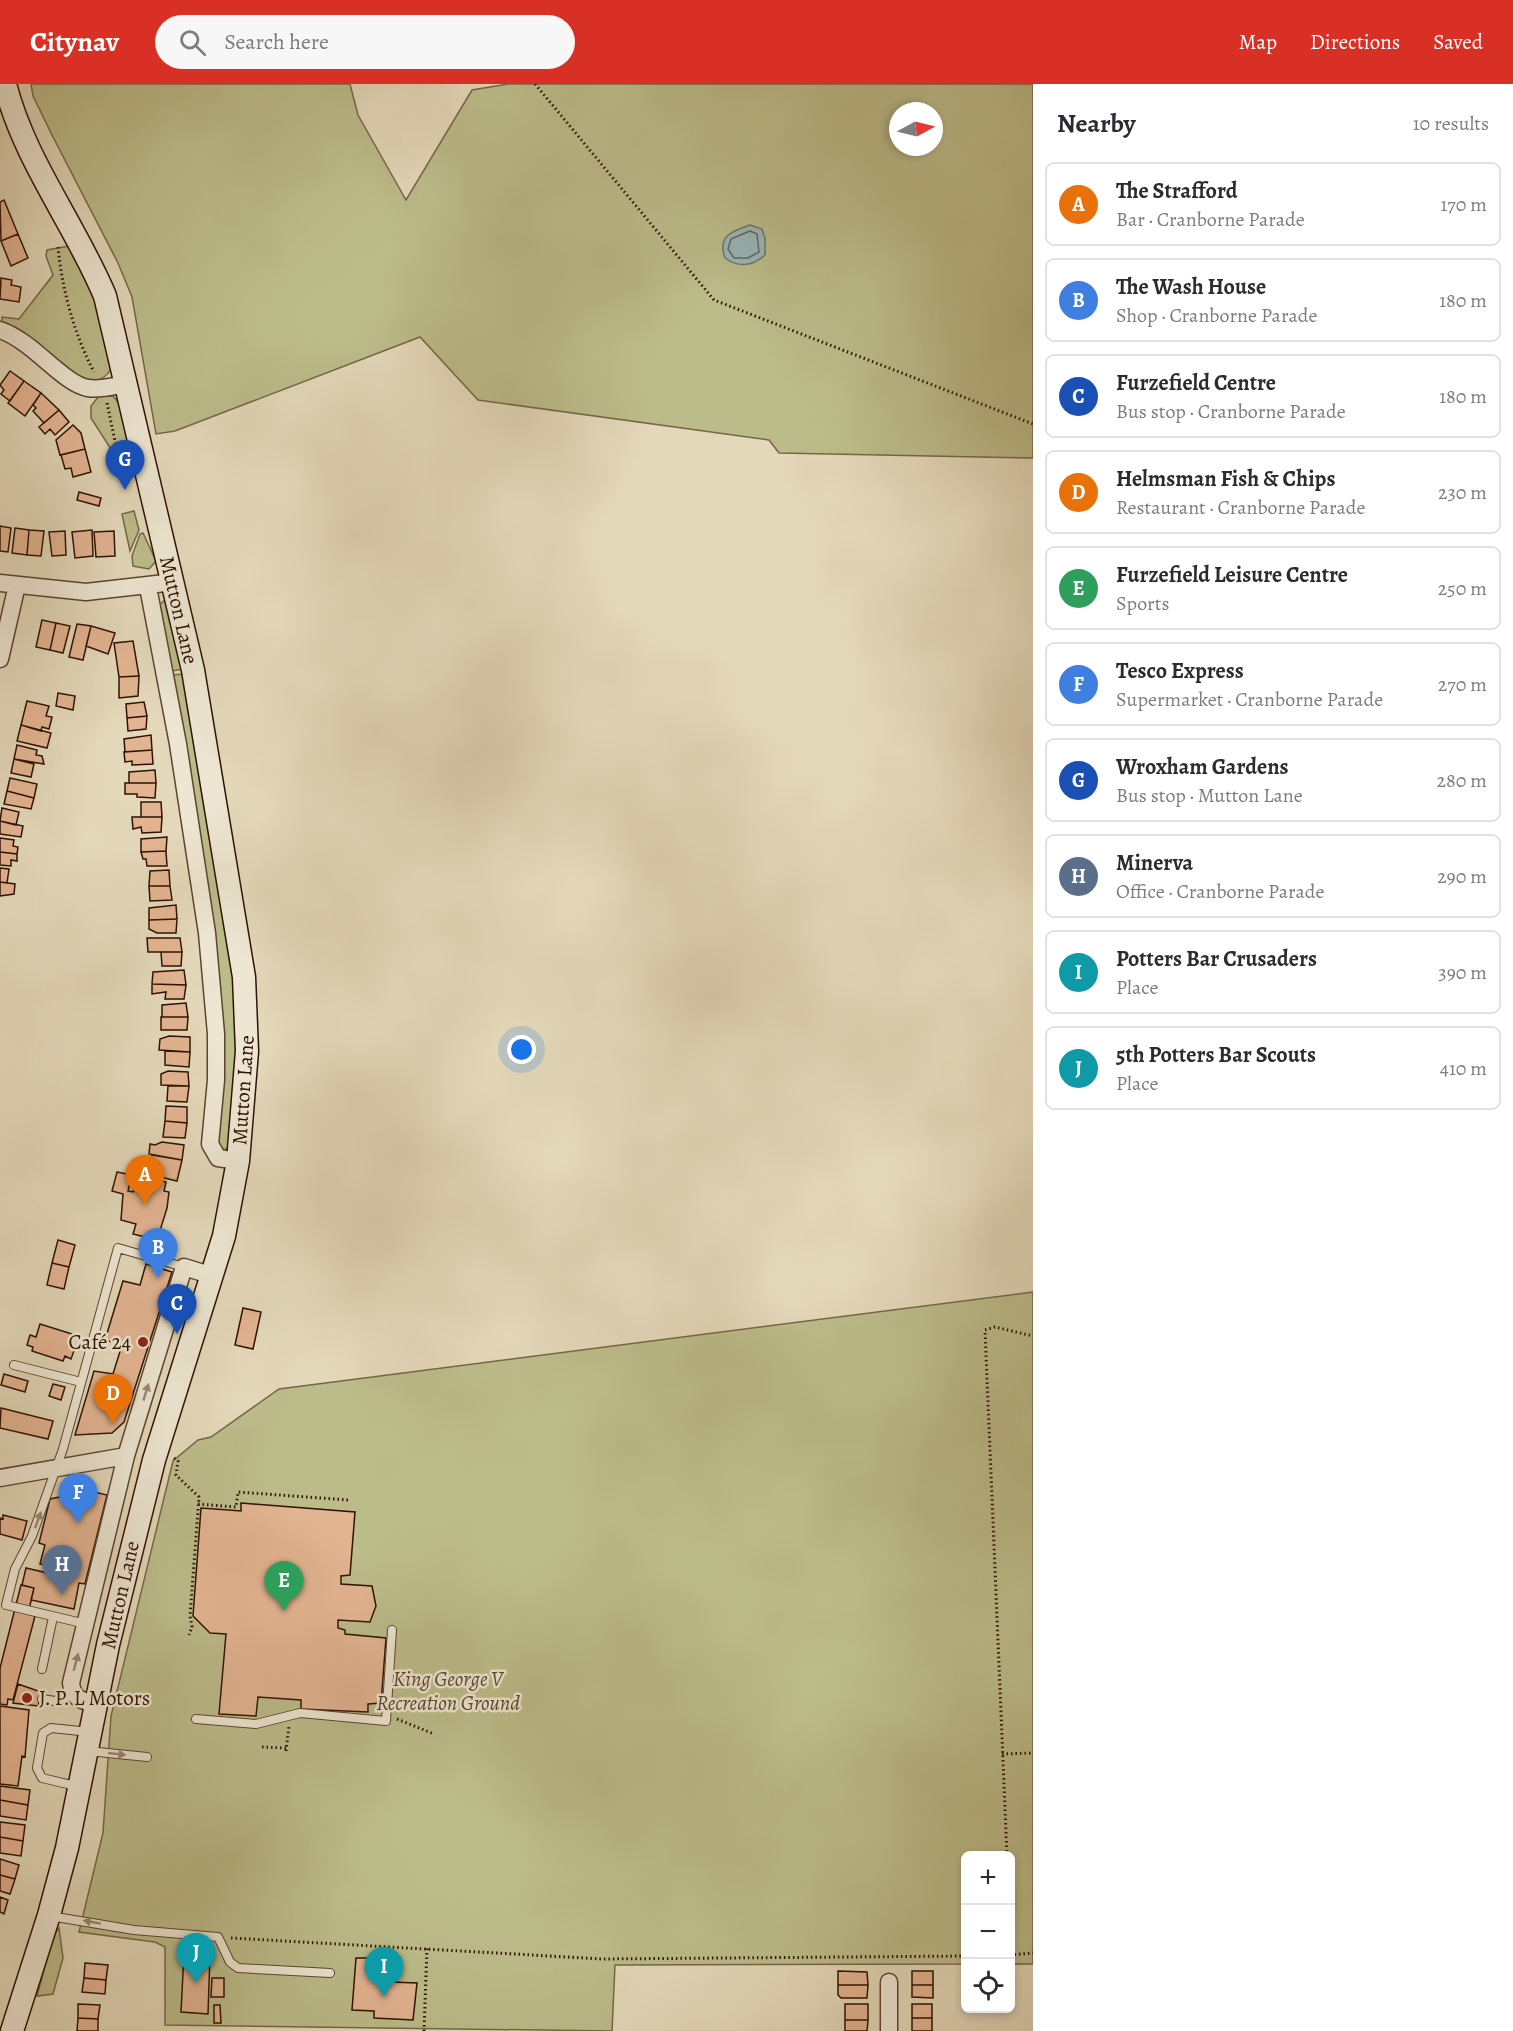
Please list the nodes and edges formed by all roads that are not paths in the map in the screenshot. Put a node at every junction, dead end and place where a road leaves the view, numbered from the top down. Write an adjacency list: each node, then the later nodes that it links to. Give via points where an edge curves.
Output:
1 (5, 84): 3 (main road, Mutton Lane, via 30,152 92,264 105,296)
2 (0, 330): 3 (street, via 28,343 77,385 92,389)
3 (126, 384): 4 (main road, Mutton Lane)
4 (174, 582): 7 (street); 9 (main road, Mutton Lane, via 195,681 244,977 247,1051)
5 (0, 583): 6 (street)
6 (17, 585): 7 (street, via 86,592); 8 (street)
7 (148, 587): 9 (street, Mutton Lane, via 178,744 212,976 216,1080 210,1144 218,1158)
8 (0, 659)
9 (238, 1161): 11 (main road, Mutton Lane)
10 (184, 1267): 11 (street); 13 (lane, via 118,1248); 14 (street, one-way to 10)
11 (213, 1276): 23 (main road, Mutton Lane, via 151,1471)
12 (14, 1365): 13 (lane)
13 (81, 1382): 15 (lane)
14 (126, 1456): 15 (street); 18 (street)
15 (56, 1468): 16 (street); 17 (lane, one-way to 15, via 6,1605 15,1569 32,1536)
16 (0, 1478)
17 (53, 1617): 18 (lane); 20 (lane)
18 (86, 1624): 21 (street, one-way to 18, via 71,1683)
19 (392, 1630): 24 (lane, via 386,1721 300,1713 256,1724)
20 (42, 1669)
21 (72, 1695): 22 (lane, via 55,1701); 23 (street)
22 (42, 1699)
23 (95, 1704): 25 (main road, Mutton Lane)
24 (196, 1719)
25 (89, 1742): 26 (lane, one-way to 26); 27 (main road, Mutton Lane); 27 (lane, via 51,1728 43,1733 38,1768 42,1778)
26 (147, 1757)
27 (80, 1787): 28 (main road, Mutton Lane)
28 (49, 1915): 29 (lane, one-way to 28, via 238,1968 225,1955 218,1937 134,1930); 31 (main road, Mutton Lane)
29 (330, 1973)
30 (889, 1982): 32 (street)
31 (12, 2031)
32 (889, 2031)

